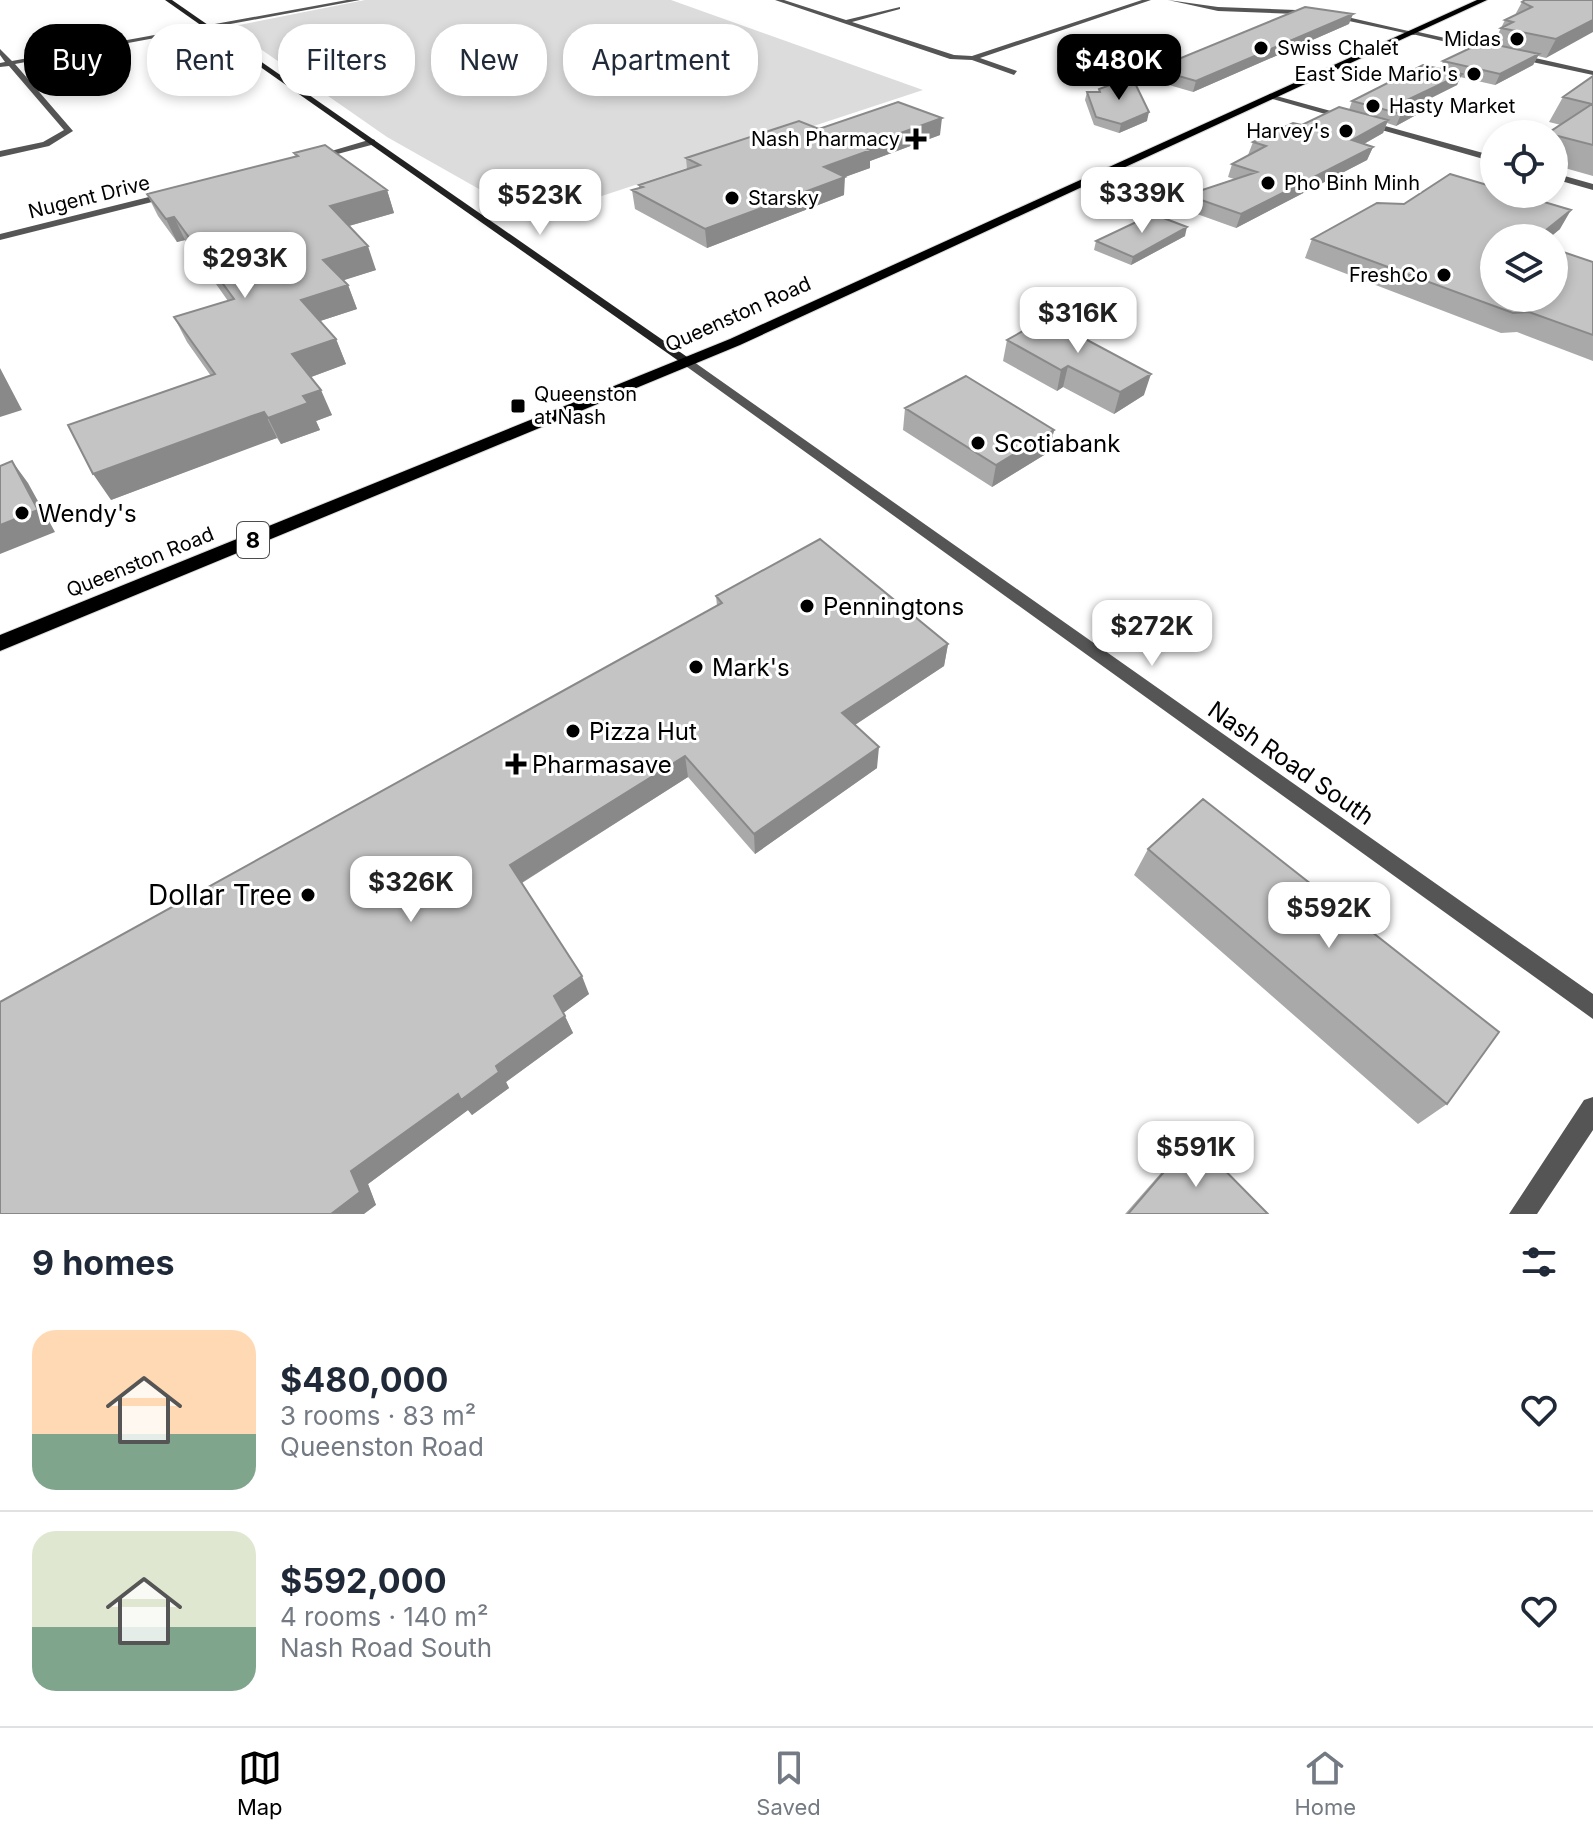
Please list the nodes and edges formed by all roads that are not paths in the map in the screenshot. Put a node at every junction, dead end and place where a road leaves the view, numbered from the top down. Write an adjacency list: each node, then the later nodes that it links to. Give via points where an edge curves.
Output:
1 (168, 0): 9 (main road)
2 (357, 0): 10 (street)
3 (778, 0): 8 (street)
4 (1148, 0): 14 (street)
5 (1171, 0): 11 (street, via 1218,9 1321,13)
6 (1483, 0): 11 (main road, Queenston Road / 8)
7 (898, 8): 8 (street)
8 (845, 22): 14 (street, via 953,57)
9 (204, 24)
10 (225, 24)
11 (1414, 33): 19 (street); 20 (main road, Queenston Road / 8)
12 (147, 38): 15 (street)
13 (0, 51): 15 (street)
14 (973, 58): 18 (street)
15 (12, 63): 17 (street); 22 (street, via 69,131 46,144)
16 (262, 64): 21 (main road)
17 (0, 65)
18 (1014, 73)
19 (1593, 73)
20 (1272, 96): 23 (street); 29 (main road, Queenston Road / 8)
21 (372, 142): 24 (street); 29 (main road)
22 (0, 154)
23 (1480, 155)
24 (298, 162)
25 (1568, 180): 26 (street)
26 (1593, 187)
27 (180, 192): 28 (street, Nugent Drive)
28 (0, 237)
29 (687, 361): 30 (main road, Queenston Road / 8); 31 (street, Nash Road South)
30 (0, 643)
31 (1593, 1008)
32 (1593, 1109): 33 (street)
33 (1522, 1214)

